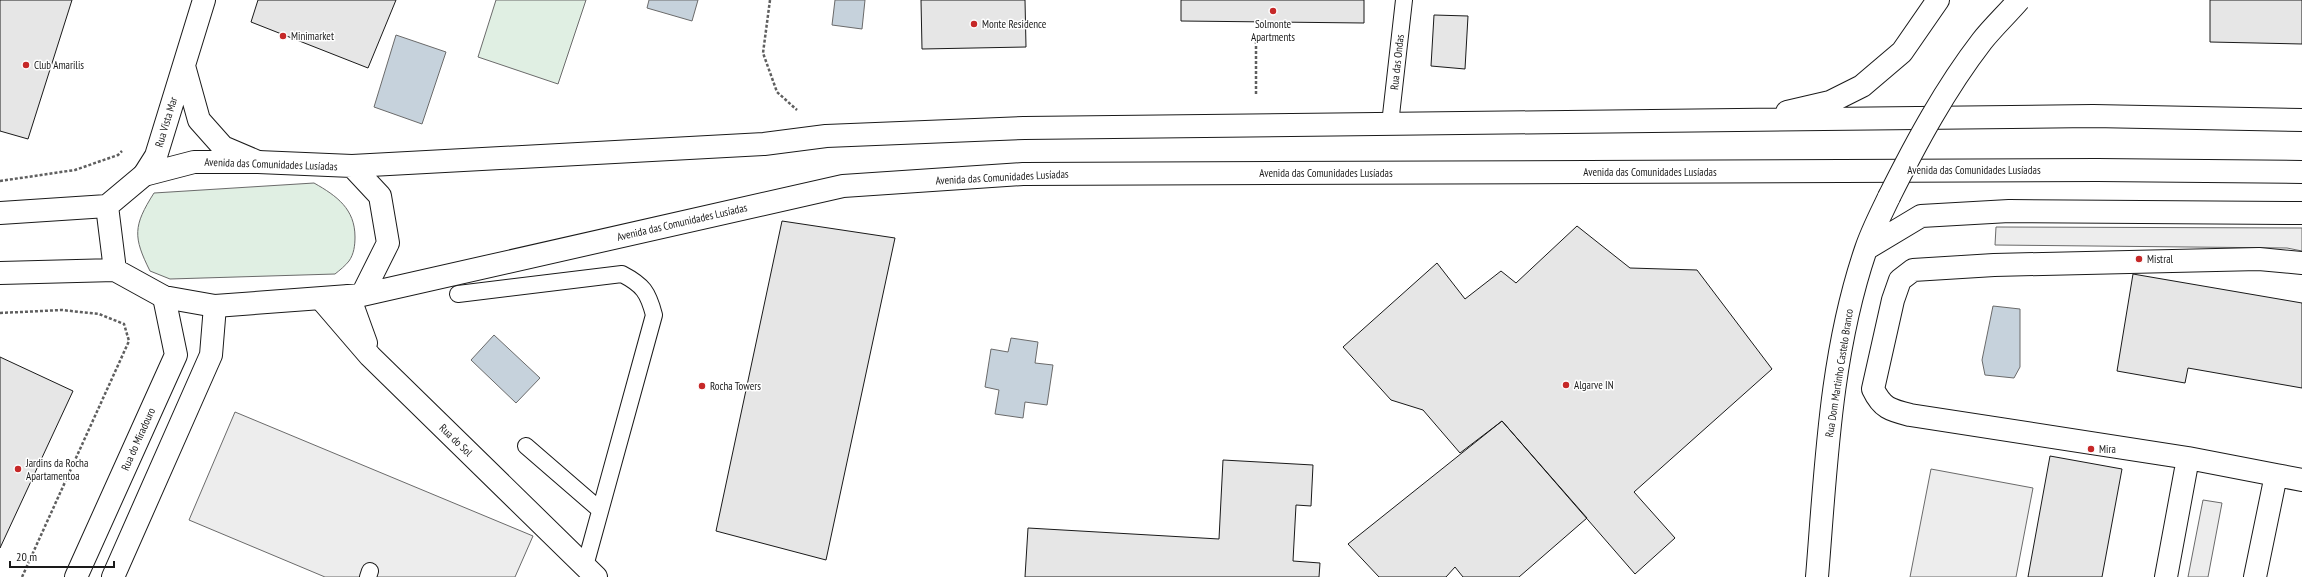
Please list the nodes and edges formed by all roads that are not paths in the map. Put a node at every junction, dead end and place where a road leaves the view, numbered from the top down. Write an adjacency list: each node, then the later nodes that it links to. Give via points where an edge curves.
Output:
1 (204, 0): 5 (main road, Rua Vista Mar)
2 (1404, 0): 8 (lane, Rua das Ondas)
3 (1938, 0): 7 (main road, via 1902,52 1862,86 1830,102)
4 (2019, 0): 16 (main road, Rua Dom Martinho Castelo Branco, bridge, via 1982,41 1919,137)
5 (184, 66): 9 (main road, Rua Vista Mar, via 199,120 223,147); 12 (main road, Rua Vista Mar, via 156,156)
6 (2302, 120): 7 (main road, Avenida das Comunidades Lusíadas, via 2093,116)
7 (1748, 121): 8 (main road, Avenida das Comunidades Lusíadas)
8 (1390, 124): 10 (main road, Avenida das Comunidades Lusíadas, via 1024,128 826,136 764,144)
9 (258, 162): 10 (main road, Avenida das Comunidades Lusíadas); 12 (main road, Avenida das Comunidades Lusíadas, via 194,162)
10 (352, 166): 21 (main road, Avenida das Comunidades Lusíadas, via 380,196 388,243)
11 (2302, 172): 21 (main road, Avenida das Comunidades Lusíadas, via 2089,170 1024,174 843,186)
12 (144, 175): 13 (main road, Avenida das Comunidades Lusíadas)
13 (107, 206): 14 (main road); 18 (main road)
14 (0, 213)
15 (2302, 213): 16 (main road, via 2009,211 1921,216)
16 (1866, 249): 34 (main road, Rua Dom Martinho Castelo Branco, via 1845,324 1829,428)
17 (2302, 263): 27 (main road, via 2251,259 1934,268 1913,270 1900,280 1873,389 1878,401 1891,410)
18 (115, 270): 19 (main road); 22 (main road, Avenida das Comunidades Lusíadas)
19 (0, 273)
20 (458, 294): 30 (lane, via 622,274 638,283 649,297 654,315)
21 (356, 296): 23 (main road, Avenida das Comunidades Lusíadas); 25 (main road)
22 (164, 297): 24 (main road, Avenida das Comunidades Lusíadas); 32 (main road, Rua do Miradouro, via 176,355)
23 (321, 299): 24 (main road, Avenida das Comunidades Lusíadas); 25 (main road, Rua do Sol)
24 (215, 306): 33 (main road, via 211,355)
25 (370, 356): 31 (main road, Rua do Sol)
26 (526, 446): 30 (lane)
27 (2188, 458): 28 (main road); 35 (main road)
28 (2276, 475): 29 (main road); 36 (main road)
29 (2302, 480)
30 (600, 510): 31 (lane)
31 (590, 572)
32 (76, 577)
33 (113, 577)
34 (1817, 577)
35 (2166, 577)
36 (2255, 577)

